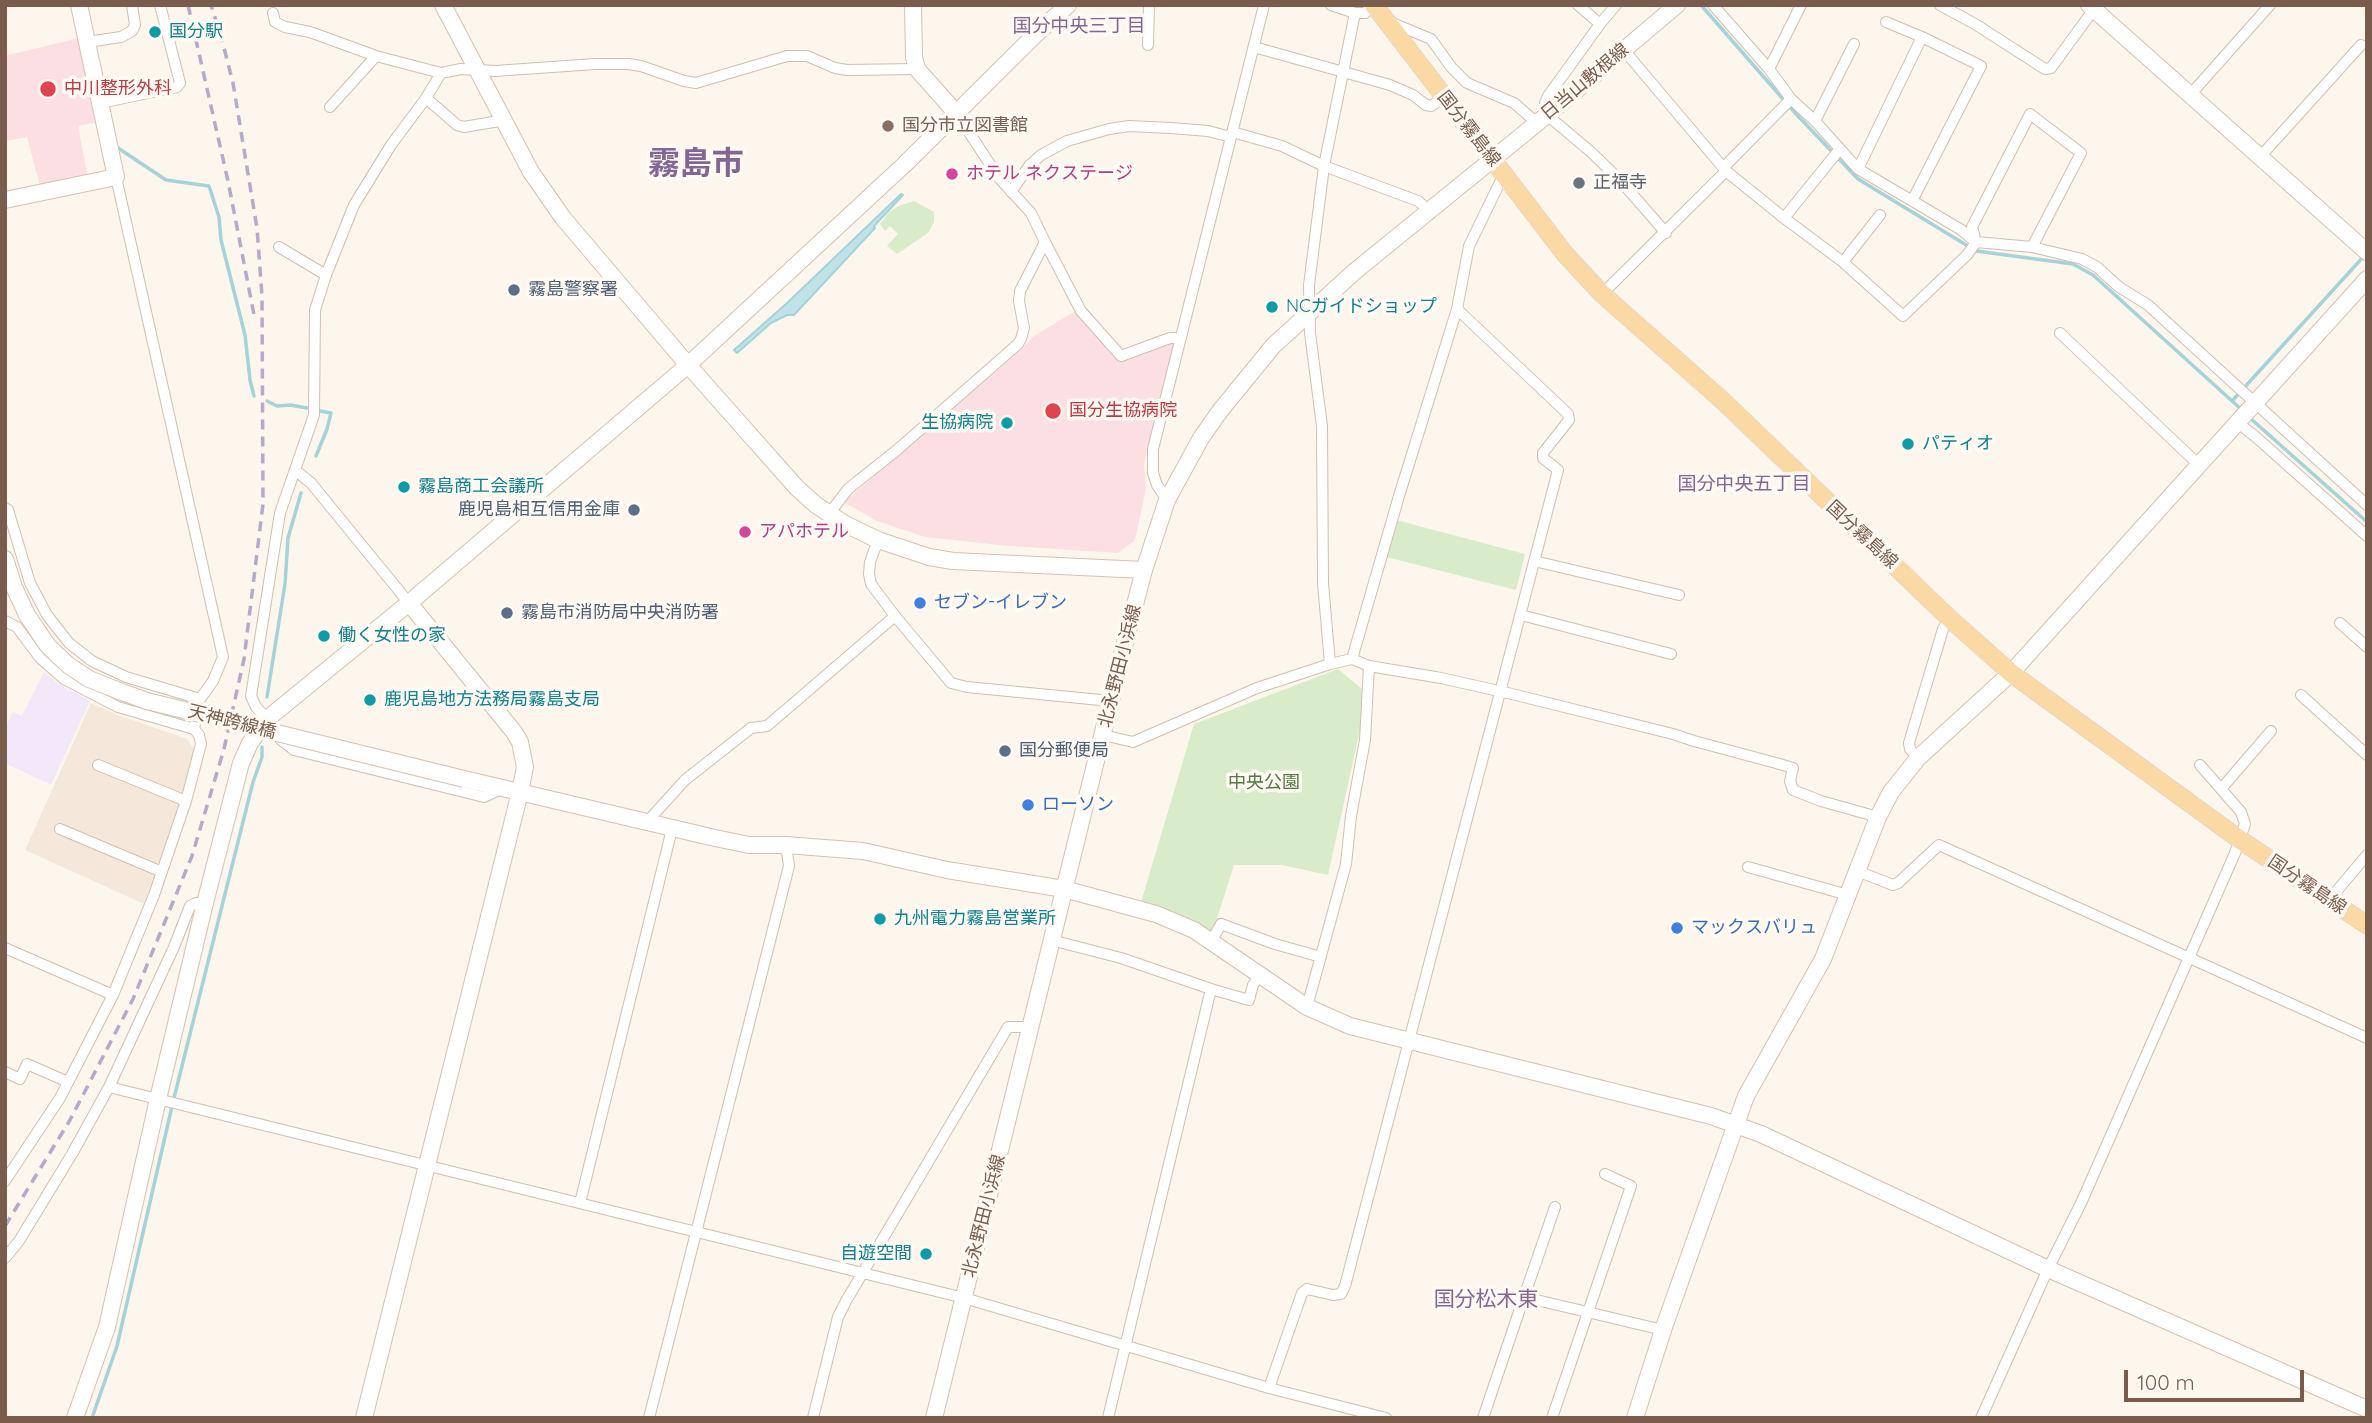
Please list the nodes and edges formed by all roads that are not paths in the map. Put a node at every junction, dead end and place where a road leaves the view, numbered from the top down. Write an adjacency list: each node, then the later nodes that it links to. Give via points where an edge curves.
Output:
1 (79, 5): 25 (street)
2 (132, 5): 25 (street, via 132,31)
3 (160, 5): 40 (street, via 180,83)
4 (913, 5): 32 (street)
5 (1068, 5): 43 (street)
6 (1149, 5): 27 (street)
7 (1264, 5): 29 (street)
8 (1331, 5): 20 (street)
9 (1374, 5): 20 (street, via 1365,13); 21 (main road, 国分霧島線)
10 (1578, 5): 23 (street)
11 (1616, 5): 23 (street)
12 (1677, 5): 30 (street, 日当山敷根線)
13 (1713, 5): 34 (street)
14 (1801, 5): 34 (street)
15 (1940, 5): 18 (street, via 2045,69 2051,68)
16 (2270, 5): 37 (street)
17 (445, 6): 33 (street)
18 (2091, 7): 37 (street)
19 (273, 13): 31 (street, via 275,22 285,27)
20 (1355, 13): 35 (street)
21 (1388, 21): 38 (main road, 国分霧島線); 44 (street, via 1431,39 1467,83)
22 (1886, 22): 24 (street)
23 (1600, 24): 44 (street, via 1548,96)
24 (1922, 37): 52 (street); 58 (street, via 1981,66)
25 (87, 42): 40 (street)
26 (1854, 44): 46 (street)
27 (1148, 45)
28 (2361, 45): 49 (street)
29 (1254, 47): 35 (street); 47 (street)
30 (1623, 49): 44 (street, 日当山敷根線); 53 (street)
31 (376, 55): 36 (street); 42 (street)
32 (917, 68): 33 (street, via 847,70 807,56 787,56 696,83 628,64); 43 (street)
33 (478, 69): 36 (street); 45 (street)
34 (1769, 69): 41 (street)
35 (1343, 71): 38 (street, via 1390,85 1426,105); 51 (street)
36 (441, 73): 39 (street)
37 (2190, 95): 49 (street)
38 (1445, 97): 50 (main road, 国分霧島線)
39 (426, 98): 45 (street, via 464,127); 69 (street, via 354,205)
40 (100, 103): 55 (street)
41 (1788, 103): 46 (street); 53 (street)
42 (330, 107)
43 (957, 114): 56 (street); 76 (street)
44 (1542, 119): 50 (street, 日当山敷根線); 62 (street, via 1591,152)
45 (505, 120): 76 (street, via 531,172 563,218)
46 (1815, 121): 48 (street)
47 (1232, 134): 51 (street, via 1282,146); 56 (street, via 1129,126 1109,129 1067,141 1041,155); 75 (street)
48 (1836, 155): 52 (street); 61 (street)
49 (2260, 157): 67 (street)
50 (1492, 159): 54 (main road, 国分霧島線); 59 (street, 北永野田小浜線)
51 (1324, 166): 59 (street, via 1418,201); 73 (street, via 1310,264)
52 (1858, 169): 58 (street)
53 (1724, 170): 61 (street); 62 (street)
54 (1504, 174): 71 (main road, 国分霧島線); 72 (street, via 1469,246)
55 (116, 177): 57 (street); 104 (street, via 222,649 219,668)
56 (1011, 192): 63 (street, via 1031,213)
57 (5, 200)
58 (1912, 201): 65 (street)
59 (1430, 211): 73 (street, 北永野田小浜線)
60 (1880, 215): 68 (street)
61 (1784, 218): 68 (street)
62 (1666, 233): 71 (street)
63 (1045, 242): 75 (street, via 1082,311 1121,356); 83 (street, via 1020,291 1024,328 1018,344 848,489)
64 (279, 247): 69 (street)
65 (1972, 247): 66 (street); 66 (street, via 1972,227 2030,114 2081,153); 68 (street, via 1903,316)
66 (2032, 247): 77 (street, via 2082,259 2148,305)
67 (2367, 252)
68 (1843, 262)
69 (326, 275): 79 (street, via 315,310 314,415)
70 (2367, 279): 77 (street)
71 (1602, 294): 93 (main road, 国分霧島線, via 1723,401)
72 (1457, 309): 87 (street, via 1568,414 1569,420 1543,453 1558,470); 98 (street)
73 (1309, 312): 80 (street, 北永野田小浜線, via 1241,383 1201,438); 99 (street, via 1322,426 1323,583)
74 (2060, 333): 78 (street)
75 (1181, 338): 80 (street, via 1152,461 1157,485)
76 (688, 365): 83 (street, via 797,488); 90 (street)
77 (2247, 413): 78 (street); 81 (street); 84 (street, via 2258,438)
78 (2199, 465): 101 (street)
79 (295, 470): 90 (street, via 311,483); 106 (street, via 280,513 251,696)
80 (1167, 499): 88 (street, 北永野田小浜線)
81 (2367, 505)
82 (5, 508): 104 (street, via 30,583 69,643 92,661 126,677)
83 (829, 514): 85 (street)
84 (2367, 536)
85 (878, 540): 88 (street, via 953,561); 92 (street, via 870,562 871,584)
86 (5, 559): 114 (street, 天神跨線橋, bridge, via 27,615 48,646 89,679 147,701)
87 (1534, 561): 89 (street); 91 (street)
88 (1144, 570): 105 (street, 北永野田小浜線)
89 (1679, 595)
90 (409, 603): 106 (street); 116 (street, via 520,742 525,767)
91 (1521, 615): 97 (street); 102 (street)
92 (895, 616): 105 (street, via 951,683); 119 (street, via 767,726 751,728 685,780)
93 (1949, 618): 101 (main road, 国分霧島線); 111 (street, via 1909,743)
94 (5, 621): 107 (street, via 17,627 64,680 118,707)
95 (2340, 623): 96 (street)
96 (2367, 647)
97 (1671, 654)
98 (1352, 659): 99 (street); 100 (street)
99 (1330, 664): 109 (street, via 1257,688 1133,742)
100 (1369, 666): 102 (street); 136 (street, via 1365,740 1346,864)
101 (2011, 673): 111 (street); 122 (main road, 国分霧島線)
102 (1501, 692): 118 (street, via 1793,768 1793,790); 144 (street)
103 (2301, 695): 110 (street)
104 (200, 699): 107 (street)
105 (1111, 701): 109 (street, 北永野田小浜線)
106 (267, 719): 114 (street, via 294,750 484,797); 131 (street, via 241,763)
107 (194, 729): 117 (street, via 201,744)
108 (2271, 731): 115 (street)
109 (1103, 735): 128 (street, 北永野田小浜線)
110 (2367, 755)
111 (1917, 758): 118 (street)
112 (98, 765): 117 (street)
113 (2200, 765): 115 (street)
114 (503, 788): 116 (street, 天神跨線橋)
115 (2221, 789): 122 (street, via 2241,812 2245,824)
116 (520, 792): 119 (street, 天神跨線橋); 150 (street)
117 (186, 801): 127 (street)
118 (1878, 817): 126 (street)
119 (647, 822): 121 (street, 天神跨線橋)
120 (60, 829): 127 (street)
121 (672, 829): 123 (street, 天神跨線橋, via 748,845); 153 (street)
122 (2239, 839): 130 (main road, 国分霧島線); 137 (street)
123 (786, 845): 128 (street, 天神跨線橋, via 863,851); 155 (street, via 789,866)
124 (2367, 856): 130 (street)
125 (1748, 867): 129 (street)
126 (1857, 871): 129 (street); 137 (street, via 1893,885 1939,845)
127 (162, 872): 140 (street)
128 (1064, 889): 133 (street, 北永野田小浜線); 134 (street, 天神跨線橋, via 1156,914)
129 (1848, 895): 149 (street, via 1823,959 1746,1096)
130 (2329, 900): 132 (main road, 国分霧島線)
131 (205, 903): 147 (street, via 190,906); 148 (street)
132 (2367, 925)
133 (1051, 940): 139 (street); 142 (street, 北永野田小浜線)
134 (1211, 942): 136 (street, via 1221,924); 138 (street, 天神跨線橋)
135 (5, 948): 140 (street)
136 (1321, 957): 141 (street)
137 (2188, 957): 143 (street); 157 (street)
138 (1259, 976): 139 (street, via 1249,1000); 141 (street, 天神跨線橋)
139 (1212, 989): 163 (street)
140 (113, 995): 146 (street)
141 (1307, 1007): 144 (street, 天神跨線橋, via 1350,1026)
142 (1030, 1027): 158 (street, via 1009,1027); 160 (street, 北永野田小浜線)
143 (2367, 1038)
144 (1410, 1041): 149 (street, 天神跨線橋); 164 (street, via 1345,1286 1332,1295 1307,1289 1302,1293)
145 (5, 1072): 146 (street, via 20,1079 27,1064)
146 (68, 1082): 152 (street)
147 (109, 1087): 148 (street); 156 (street)
148 (162, 1100): 150 (street); 167 (street, via 107,1327)
149 (1736, 1125): 157 (street, 天神跨線橋); 162 (street)
150 (426, 1166): 153 (street); 168 (street)
151 (1605, 1174): 161 (street, via 1631,1186)
152 (5, 1181)
153 (580, 1203): 155 (street)
154 (1555, 1208): 159 (street)
155 (695, 1231): 158 (street); 169 (street)
156 (5, 1258)
157 (2048, 1269): 165 (street, 天神跨線橋); 177 (street)
158 (863, 1273): 160 (street); 170 (street, via 838,1317)
159 (1524, 1297): 161 (street); 174 (street)
160 (964, 1298): 163 (street); 171 (street, 北永野田小浜線)
161 (1587, 1313): 162 (street); 175 (street)
162 (1663, 1330): 176 (street)
163 (1125, 1346): 164 (street); 172 (street)
164 (1269, 1388): 166 (street)
165 (2367, 1409)
166 (1345, 1413): 173 (street)
167 (75, 1418)
168 (364, 1418)
169 (649, 1418)
170 (813, 1418)
171 (934, 1418)
172 (1108, 1418)
173 (1386, 1418)
174 (1483, 1418)
175 (1552, 1418)
176 (1635, 1418)
177 (1981, 1418)

